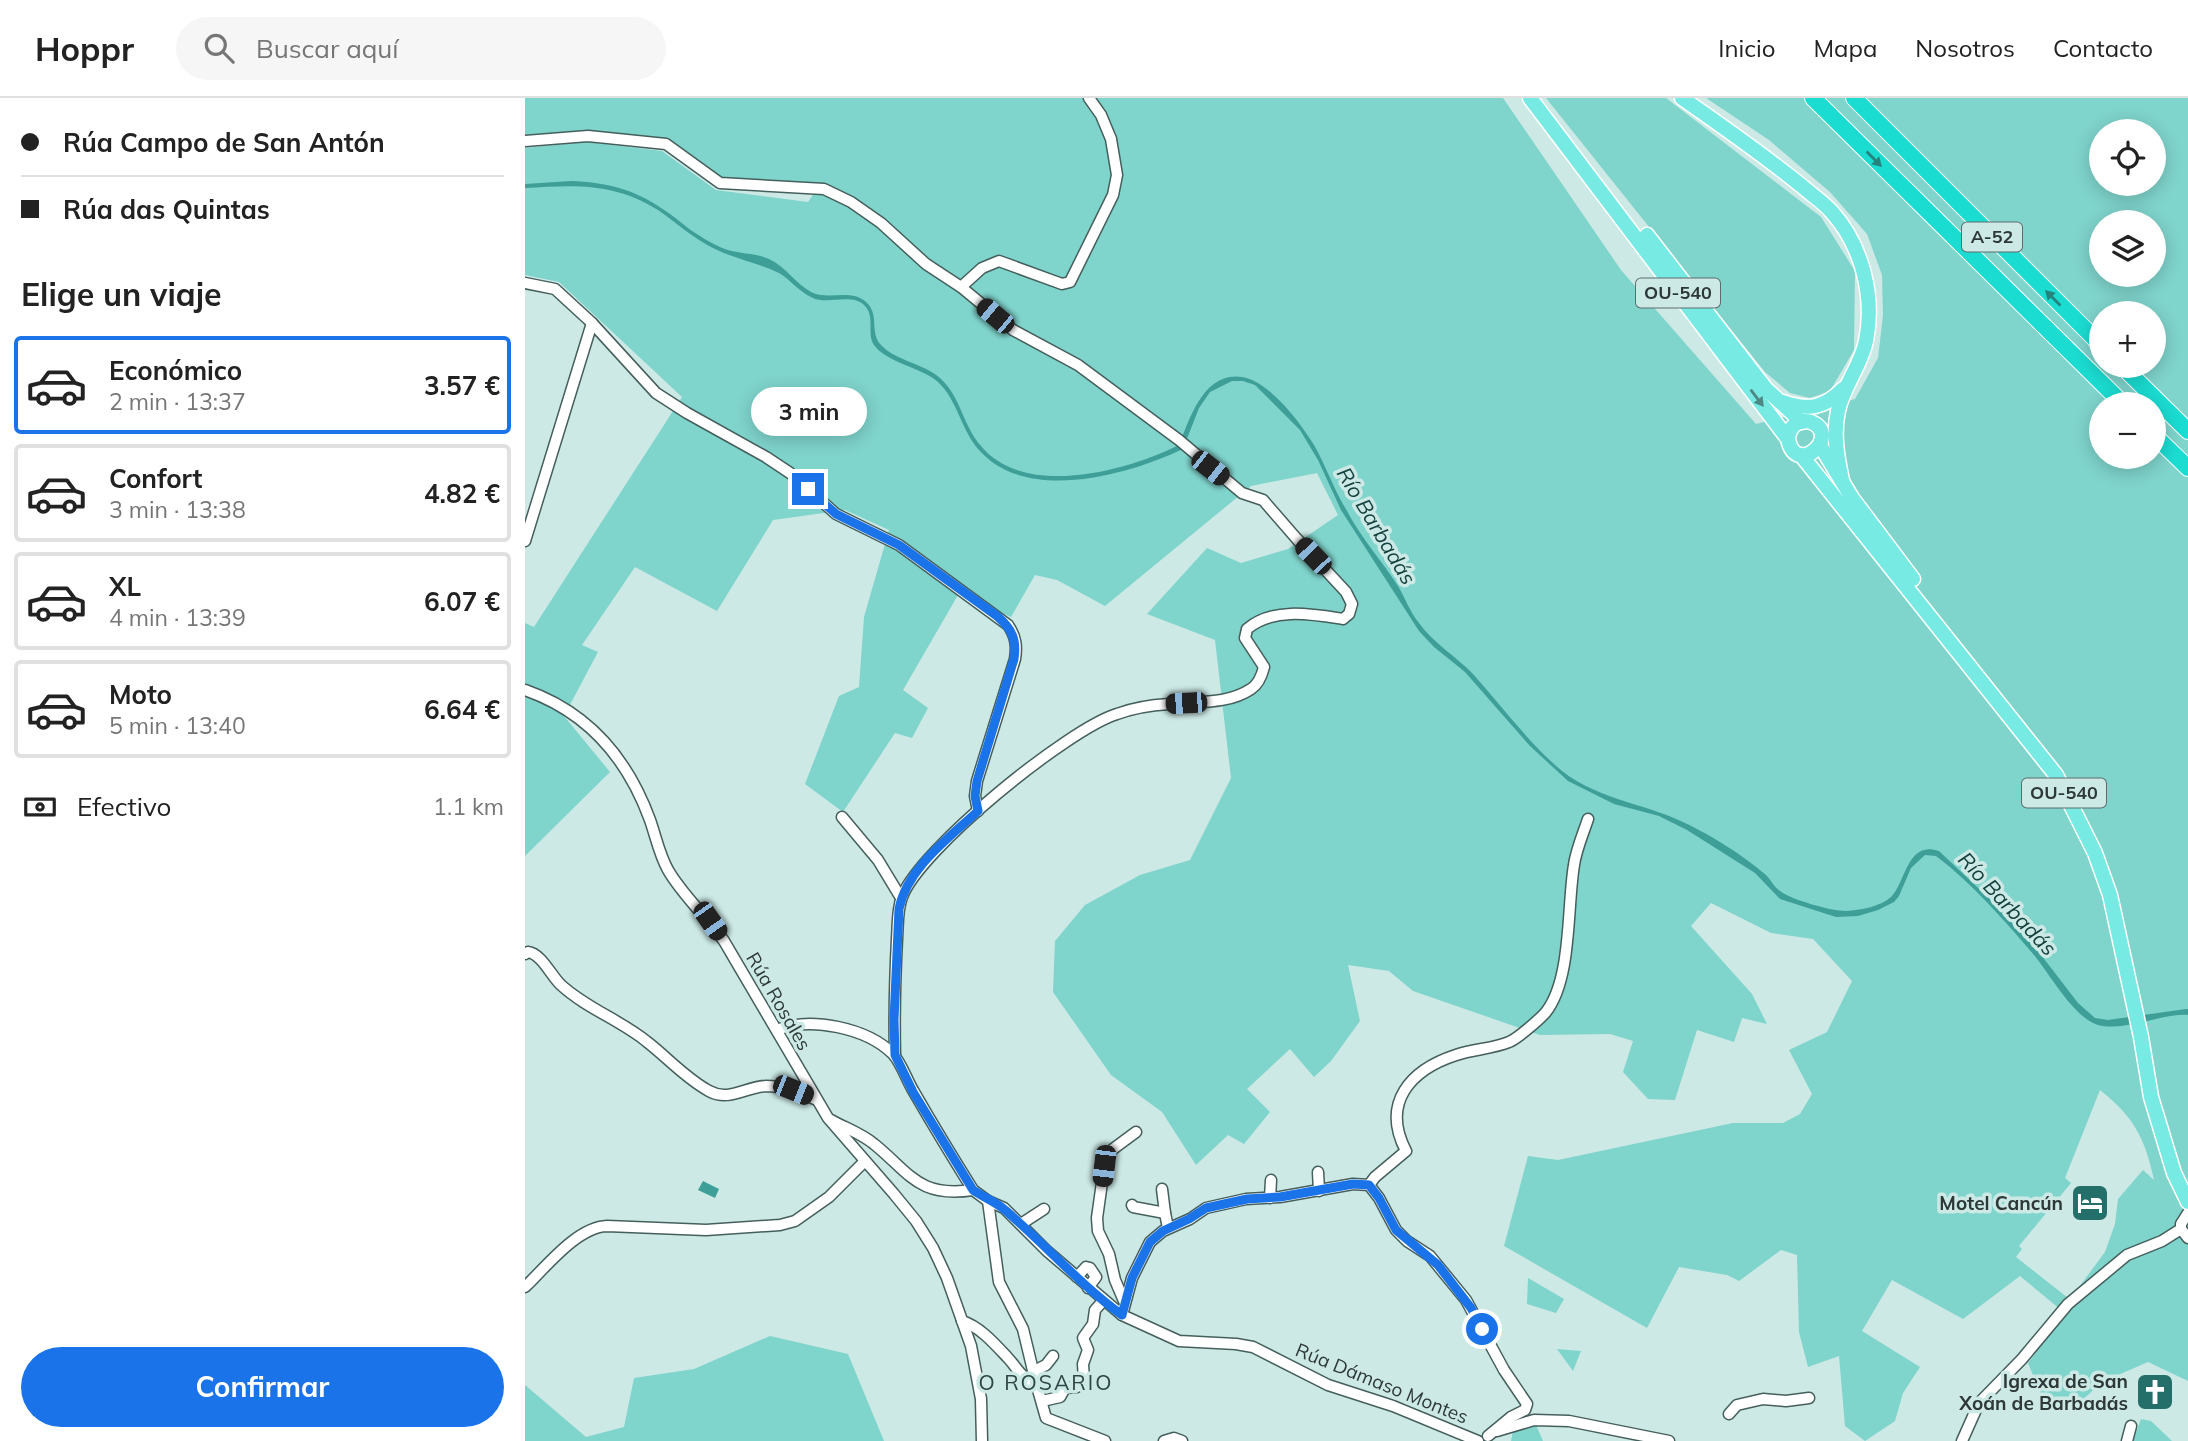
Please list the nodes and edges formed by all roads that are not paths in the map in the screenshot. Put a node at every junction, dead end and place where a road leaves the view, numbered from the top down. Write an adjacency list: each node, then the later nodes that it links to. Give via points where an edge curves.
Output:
1 (1089, 98): 9 (street, via 1111,139 1117,175 1070,282 1062,284 999,261 982,268)
2 (1530, 98): 7 (main road, OU-540)
3 (1682, 98): 15 (main road, via 1822,203 1853,242 1865,272 1869,304 1866,341 1859,365)
4 (1812, 98): 13 (highway, A-52, one-way to 13)
5 (1854, 98): 11 (highway, A-52, one-way to 5)
6 (525, 142): 9 (street, via 588,136 666,144 720,183 824,189 881,223 926,264)
7 (1569, 148): 14 (main road, via 1612,191); 18 (main road, OU-540, one-way to 18)
8 (525, 283): 10 (street, via 555,289)
9 (961, 287): 27 (street, via 1013,330 1079,365 1242,493 1263,500 1352,604 1343,619 1279,615 1258,620 1247,629 1245,638 1263,667 1253,688 1226,700 1117,714 1041,759)
10 (592, 323): 24 (street); 27 (street, via 656,393 766,457 836,514 899,545 1008,625 1016,648 977,781)
11 (2089, 333)
12 (2134, 378): 17 (highway)
13 (2111, 392)
14 (1778, 400): 15 (main road, via 1797,407); 16 (main road)
15 (1834, 406): 16 (main road); 19 (main road); 23 (main road)
16 (1805, 422): 18 (main road, via 1791,428); 19 (main road, via 1819,429)
17 (2188, 431)
18 (1788, 439): 21 (main road)
19 (1821, 443): 21 (main road, via 1812,453); 23 (main road)
20 (2166, 447): 22 (highway)
21 (1801, 455): 25 (main road, OU-540)
22 (2188, 468)
23 (1842, 480): 25 (main road)
24 (525, 541)
25 (1957, 648): 46 (main road, OU-540, via 2056,775 2095,853 2110,895 2151,1097 2174,1173)
26 (525, 690): 32 (street, Rúa Rosales, via 579,717 611,750 634,787 667,869 710,921)
27 (978, 811): 30 (street, via 928,858)
28 (842, 817): 30 (street, via 878,860)
29 (1588, 819): 40 (street, via 1574,864 1561,980 1546,1011 1510,1042 1458,1054 1420,1072 1396,1108 1406,1151)
30 (901, 898): 33 (street)
31 (525, 954): 34 (street, via 535,953 569,993 646,1040 712,1093 724,1096 754,1087 779,1087)
32 (777, 1030): 33 (street, via 807,1023 856,1032); 34 (street, Rúa Rosales)
33 (895, 1055): 42 (street)
34 (817, 1100): 35 (street, Rúa Rosales)
35 (828, 1118): 37 (street, Rúa Rosales); 42 (street, via 872,1142 920,1184)
36 (1136, 1132): 56 (street, via 1105,1161 1097,1218)
37 (865, 1161): 54 (street, via 815,1209 787,1223 706,1230 591,1228); 58 (street, Rúa Rosales, via 933,1248)
38 (1318, 1172): 43 (street)
39 (1271, 1180): 44 (street)
40 (1369, 1185): 43 (street); 65 (street, via 1396,1230 1430,1256 1466,1300 1527,1404)
41 (1162, 1189): 49 (street)
42 (973, 1190): 45 (street, Rúa Dámaso Montes)
43 (1319, 1191): 44 (street)
44 (1270, 1198): 52 (street, via 1213,1205)
45 (988, 1201): 51 (street, Rúa Dámaso Montes); 60 (street, via 999,1282 1023,1329)
46 (2188, 1202)
47 (1132, 1205): 49 (street)
48 (1044, 1209): 51 (street)
49 (1164, 1213): 52 (street)
50 (2188, 1213): 53 (street, via 2181,1224)
51 (1021, 1224): 55 (street, Rúa Dámaso Montes)
52 (1168, 1228): 56 (street, via 1150,1242)
53 (2186, 1236): 71 (street, via 2127,1255 2068,1304 1979,1403)
54 (525, 1287)
55 (1103, 1301): 57 (street, Rúa Dámaso Montes); 62 (street, via 1083,1338 1088,1350 1084,1380 1077,1387 1065,1388 1060,1397)
56 (1124, 1301): 57 (street)
57 (1122, 1315): 65 (street, Rúa Dámaso Montes, via 1179,1341 1253,1348 1328,1385)
58 (962, 1321): 60 (street, via 991,1342 1026,1380); 66 (street, Rúa Rosales, via 978,1373)
59 (1053, 1356): 60 (street)
60 (1035, 1377): 62 (street)
61 (1809, 1398): 63 (street, via 1763,1399 1735,1406)
62 (1042, 1401): 67 (street, via 1048,1419)
63 (1728, 1414)
64 (2131, 1426): 72 (street)
65 (1483, 1439): 70 (street, via 1520,1423 1553,1420)
66 (982, 1441)
67 (1105, 1441)
68 (1164, 1441): 69 (street)
69 (1182, 1441)
70 (1669, 1441)
71 (1962, 1441)
72 (2127, 1441)

